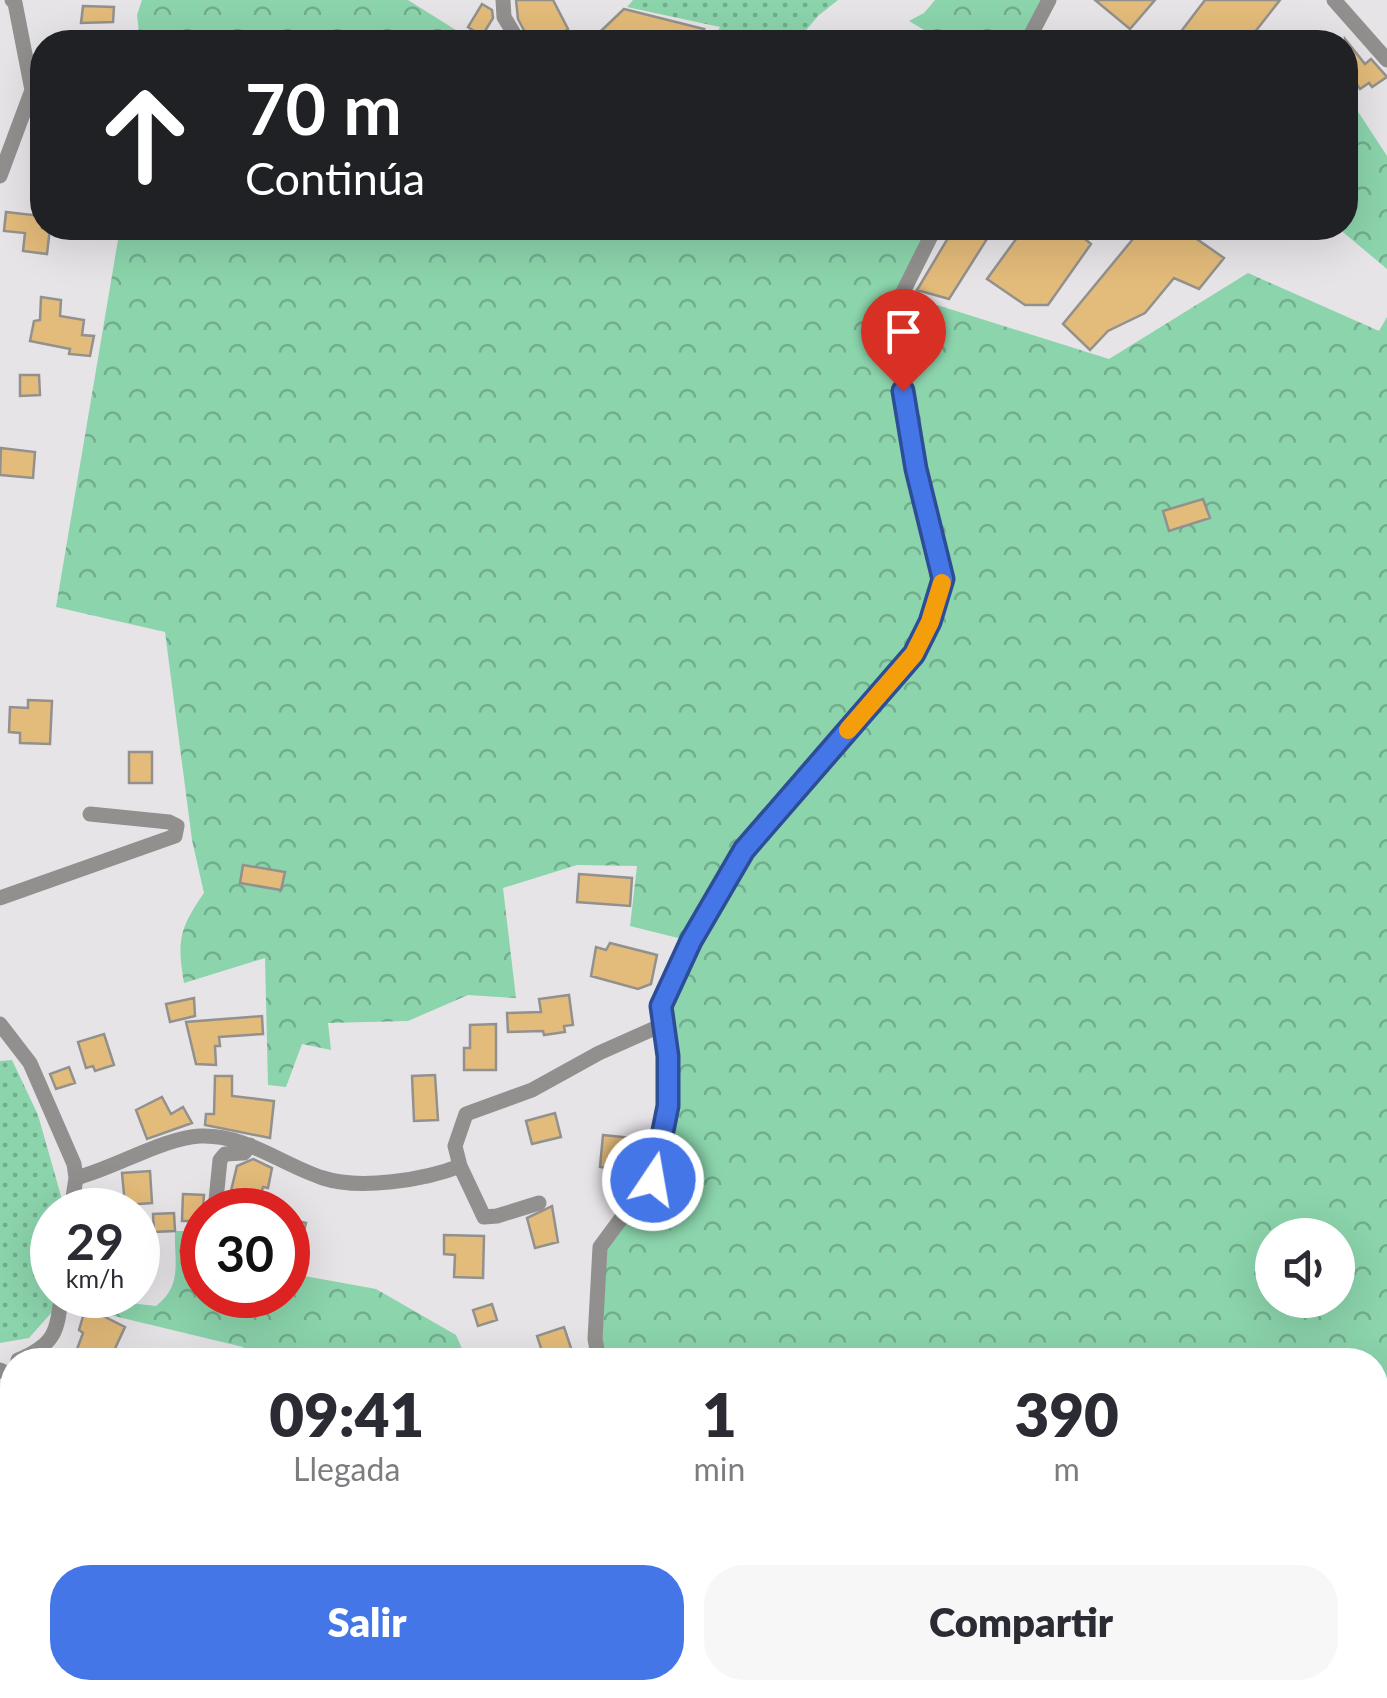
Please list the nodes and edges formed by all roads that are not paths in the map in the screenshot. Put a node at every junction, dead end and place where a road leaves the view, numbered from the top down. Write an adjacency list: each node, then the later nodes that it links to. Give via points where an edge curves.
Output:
1 (1049, 0): 6 (street)
2 (1334, 0): 7 (street)
3 (16, 1): 8 (street)
4 (501, 1): 5 (street)
5 (512, 30)
6 (1034, 30)
7 (1387, 60)
8 (30, 79)
9 (30, 95): 10 (street)
10 (0, 176)
11 (929, 240): 15 (street, via 893,312 908,430 943,579 930,622 914,654 744,850 669,985)
12 (90, 814): 13 (street, via 177,826 175,836)
13 (0, 898)
14 (0, 1024): 18 (street, via 30,1063)
15 (662, 1024): 17 (street, via 532,1090 466,1114 456,1146); 24 (street, via 668,1106 645,1198 600,1247)
16 (250, 1145): 17 (street, via 324,1178 358,1184); 18 (street, via 201,1136 178,1140); 20 (street, via 220,1160)
17 (460, 1166): 21 (street, via 484,1217)
18 (76, 1178): 19 (street)
19 (74, 1188)
20 (217, 1188)
21 (539, 1203)
22 (58, 1318): 23 (street, via 57,1330)
23 (40, 1348)
24 (597, 1348)

